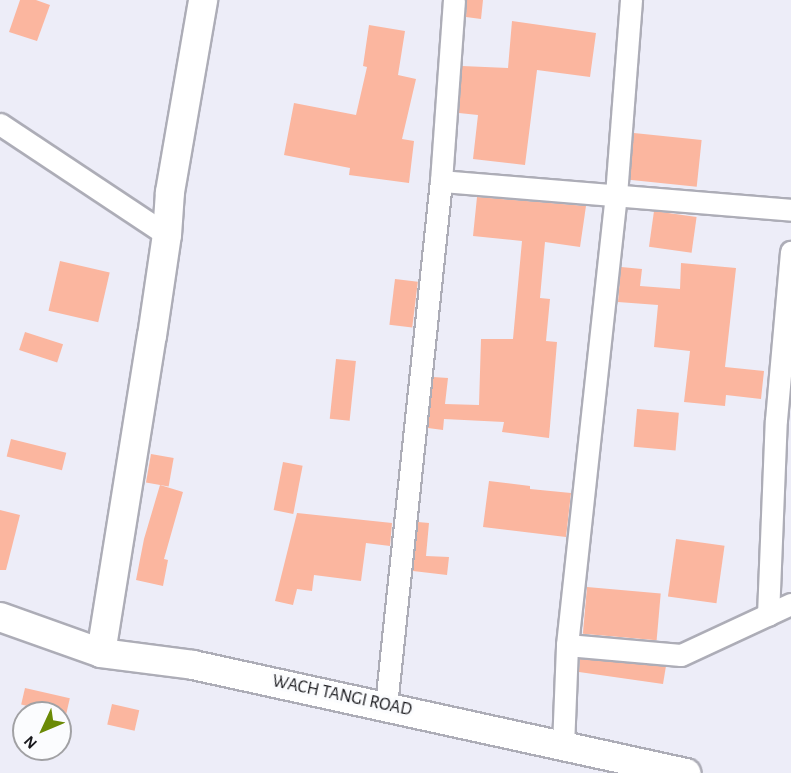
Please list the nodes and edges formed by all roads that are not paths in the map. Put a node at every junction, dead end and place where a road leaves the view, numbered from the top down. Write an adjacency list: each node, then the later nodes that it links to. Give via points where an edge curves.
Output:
1 (203, 0): 8 (main road, via 170,192)
2 (454, 0): 5 (street)
3 (632, 0): 6 (street)
4 (0, 124): 8 (street)
5 (441, 181): 6 (street); 16 (street)
6 (616, 195): 7 (street); 14 (street)
7 (791, 210)
8 (167, 235): 15 (main road)
9 (791, 252): 10 (street)
10 (783, 420): 12 (street)
11 (791, 604): 12 (street)
12 (768, 615): 14 (street, via 681,655)
13 (0, 617): 15 (main road, WACH TANGI ROAD)
14 (567, 645): 17 (street)
15 (101, 653): 16 (main road, WACH TANGI ROAD, via 193,665)
16 (386, 705): 17 (main road, WACH TANGI ROAD)
17 (563, 746): 18 (main road, WACH TANGI ROAD)
18 (686, 773)

